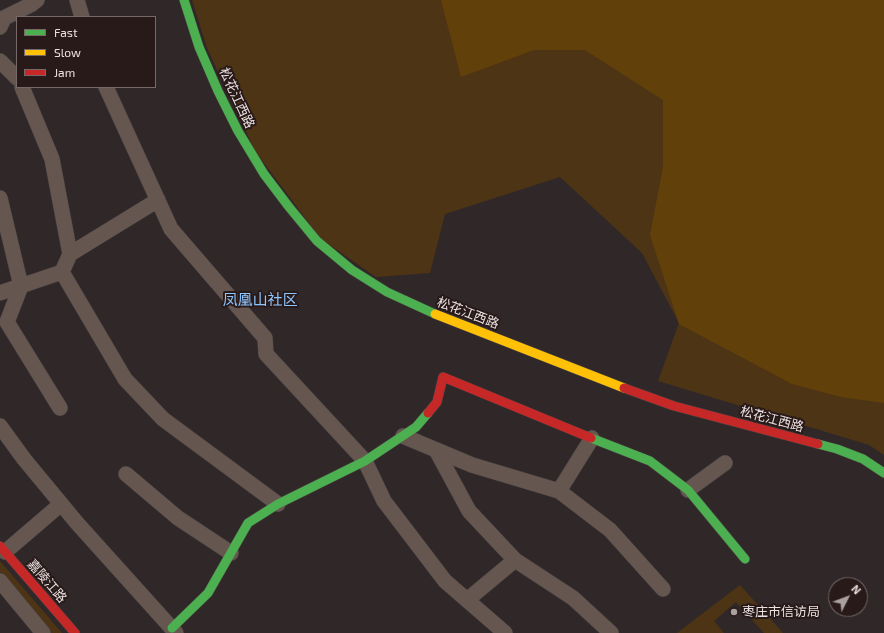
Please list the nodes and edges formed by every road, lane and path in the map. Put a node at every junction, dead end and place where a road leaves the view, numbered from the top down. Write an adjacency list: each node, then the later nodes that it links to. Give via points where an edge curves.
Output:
1 (37, 0): 5 (street, via 4,18)
2 (78, 0): 4 (street)
3 (184, 0): 23 (street, 松花江西路, via 218,91 260,168 317,241 352,270 386,292 423,309 631,391 674,406 837,449 863,459)
4 (82, 16)
5 (0, 27)
6 (0, 61): 7 (street)
7 (16, 77)
8 (22, 88): 12 (street, via 52,159)
9 (106, 88): 11 (street)
10 (0, 198): 14 (street)
11 (158, 200): 12 (street); 21 (street, via 172,229 265,338 266,354)
12 (70, 254): 13 (street)
13 (62, 272): 14 (street); 28 (street, via 126,379 162,419)
14 (21, 286): 15 (street); 16 (street, via 7,322)
15 (0, 293)
16 (60, 408)
17 (0, 426): 27 (street)
18 (403, 436): 19 (street, via 416,427 437,402 443,377); 20 (street); 21 (street)
19 (592, 438): 25 (street, via 650,461); 26 (street)
20 (436, 450): 26 (street, via 472,465); 32 (street, via 469,510)
21 (365, 461): 28 (street); 35 (street, via 384,501 445,581)
22 (725, 462): 25 (street)
23 (884, 473)
24 (126, 474): 30 (street, via 178,518)
25 (688, 490): 31 (street)
26 (559, 491): 34 (street, via 610,530)
27 (62, 504): 29 (street); 36 (street)
28 (278, 504): 30 (street, via 248,523)
29 (3, 549): 38 (street, 嘉陵江路)
30 (231, 553): 36 (street, via 208,593)
31 (745, 559)
32 (515, 560): 35 (street); 40 (street, via 573,598)
33 (0, 581): 37 (street)
34 (664, 589)
35 (467, 600): 39 (street)
36 (174, 631)
37 (42, 633)
38 (75, 633)
39 (504, 633)
40 (611, 633)

